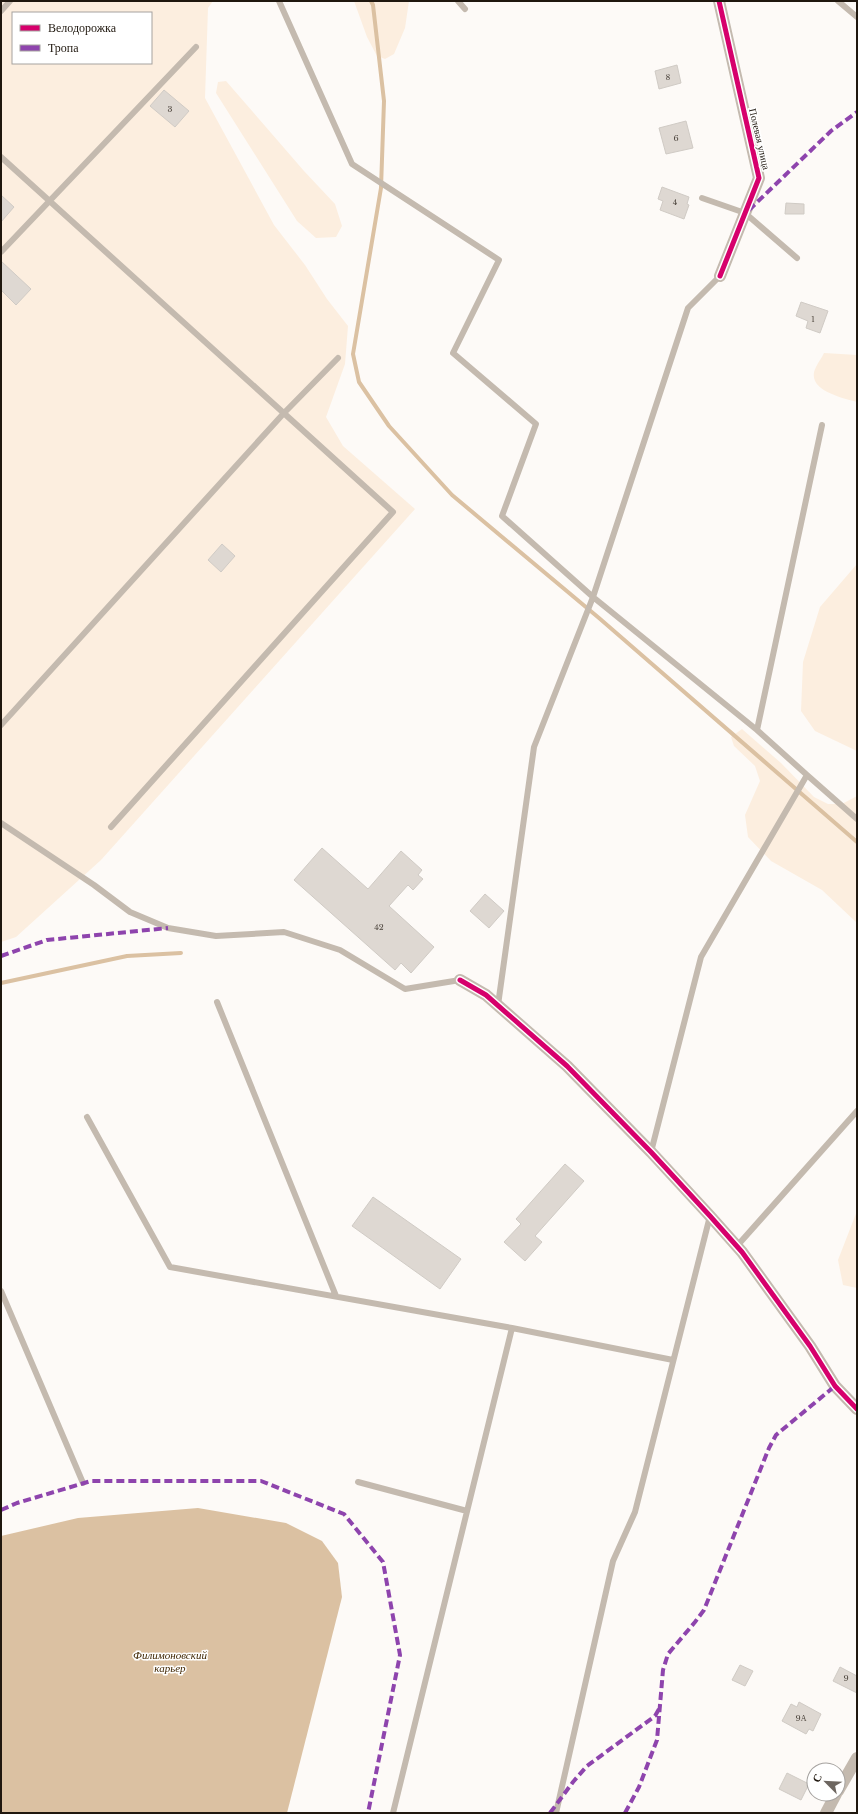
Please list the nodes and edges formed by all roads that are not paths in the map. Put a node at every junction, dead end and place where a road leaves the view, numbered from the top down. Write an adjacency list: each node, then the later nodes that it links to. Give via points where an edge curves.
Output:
1 (10, 1): 7 (lane)
2 (279, 1): 20 (lane, via 352,164 500,260 453,354 536,424 502,516)
3 (458, 1): 6 (lane)
4 (719, 1): 13 (street, Полевая улица, via 759,178)
5 (838, 1): 8 (lane)
6 (465, 10)
7 (1, 11)
8 (857, 17)
9 (196, 47): 12 (lane)
10 (1, 158): 12 (lane)
11 (702, 198): 13 (lane)
12 (49, 200): 14 (lane); 18 (lane)
13 (745, 213): 15 (lane); 16 (street, Полевая улица)
14 (1, 252)
15 (797, 258)
16 (720, 276): 20 (lane, via 688,308)
17 (338, 358): 18 (lane)
18 (284, 413): 21 (lane); 26 (lane, via 393,512)
19 (822, 425): 22 (lane)
20 (593, 597): 22 (lane); 29 (lane, via 534,747)
21 (1, 725)
22 (757, 730): 23 (lane)
23 (807, 775): 24 (lane); 32 (lane, via 701,956)
24 (857, 819)
25 (1, 823): 27 (lane, via 130,912 168,928 216,936 284,932 340,950 405,989)
26 (111, 827)
27 (460, 980): 29 (street)
28 (217, 1002): 36 (lane)
29 (498, 1005): 32 (street, via 567,1066)
30 (857, 1111): 34 (lane)
31 (87, 1118): 36 (lane, via 170,1267)
32 (651, 1152): 33 (street)
33 (710, 1216): 34 (street); 38 (lane)
34 (737, 1246): 39 (street, via 810,1346 835,1386)
35 (1, 1291): 41 (lane)
36 (336, 1296): 37 (lane)
37 (512, 1328): 38 (lane); 42 (lane)
38 (673, 1360): 47 (lane, via 635,1512 613,1561)
39 (857, 1409)
40 (358, 1482): 42 (lane)
41 (83, 1483)
42 (467, 1511): 46 (lane)
43 (857, 1758): 44 (street)
44 (846, 1777)
45 (832, 1802): 48 (street)
46 (393, 1813)
47 (556, 1813)
48 (826, 1813)

